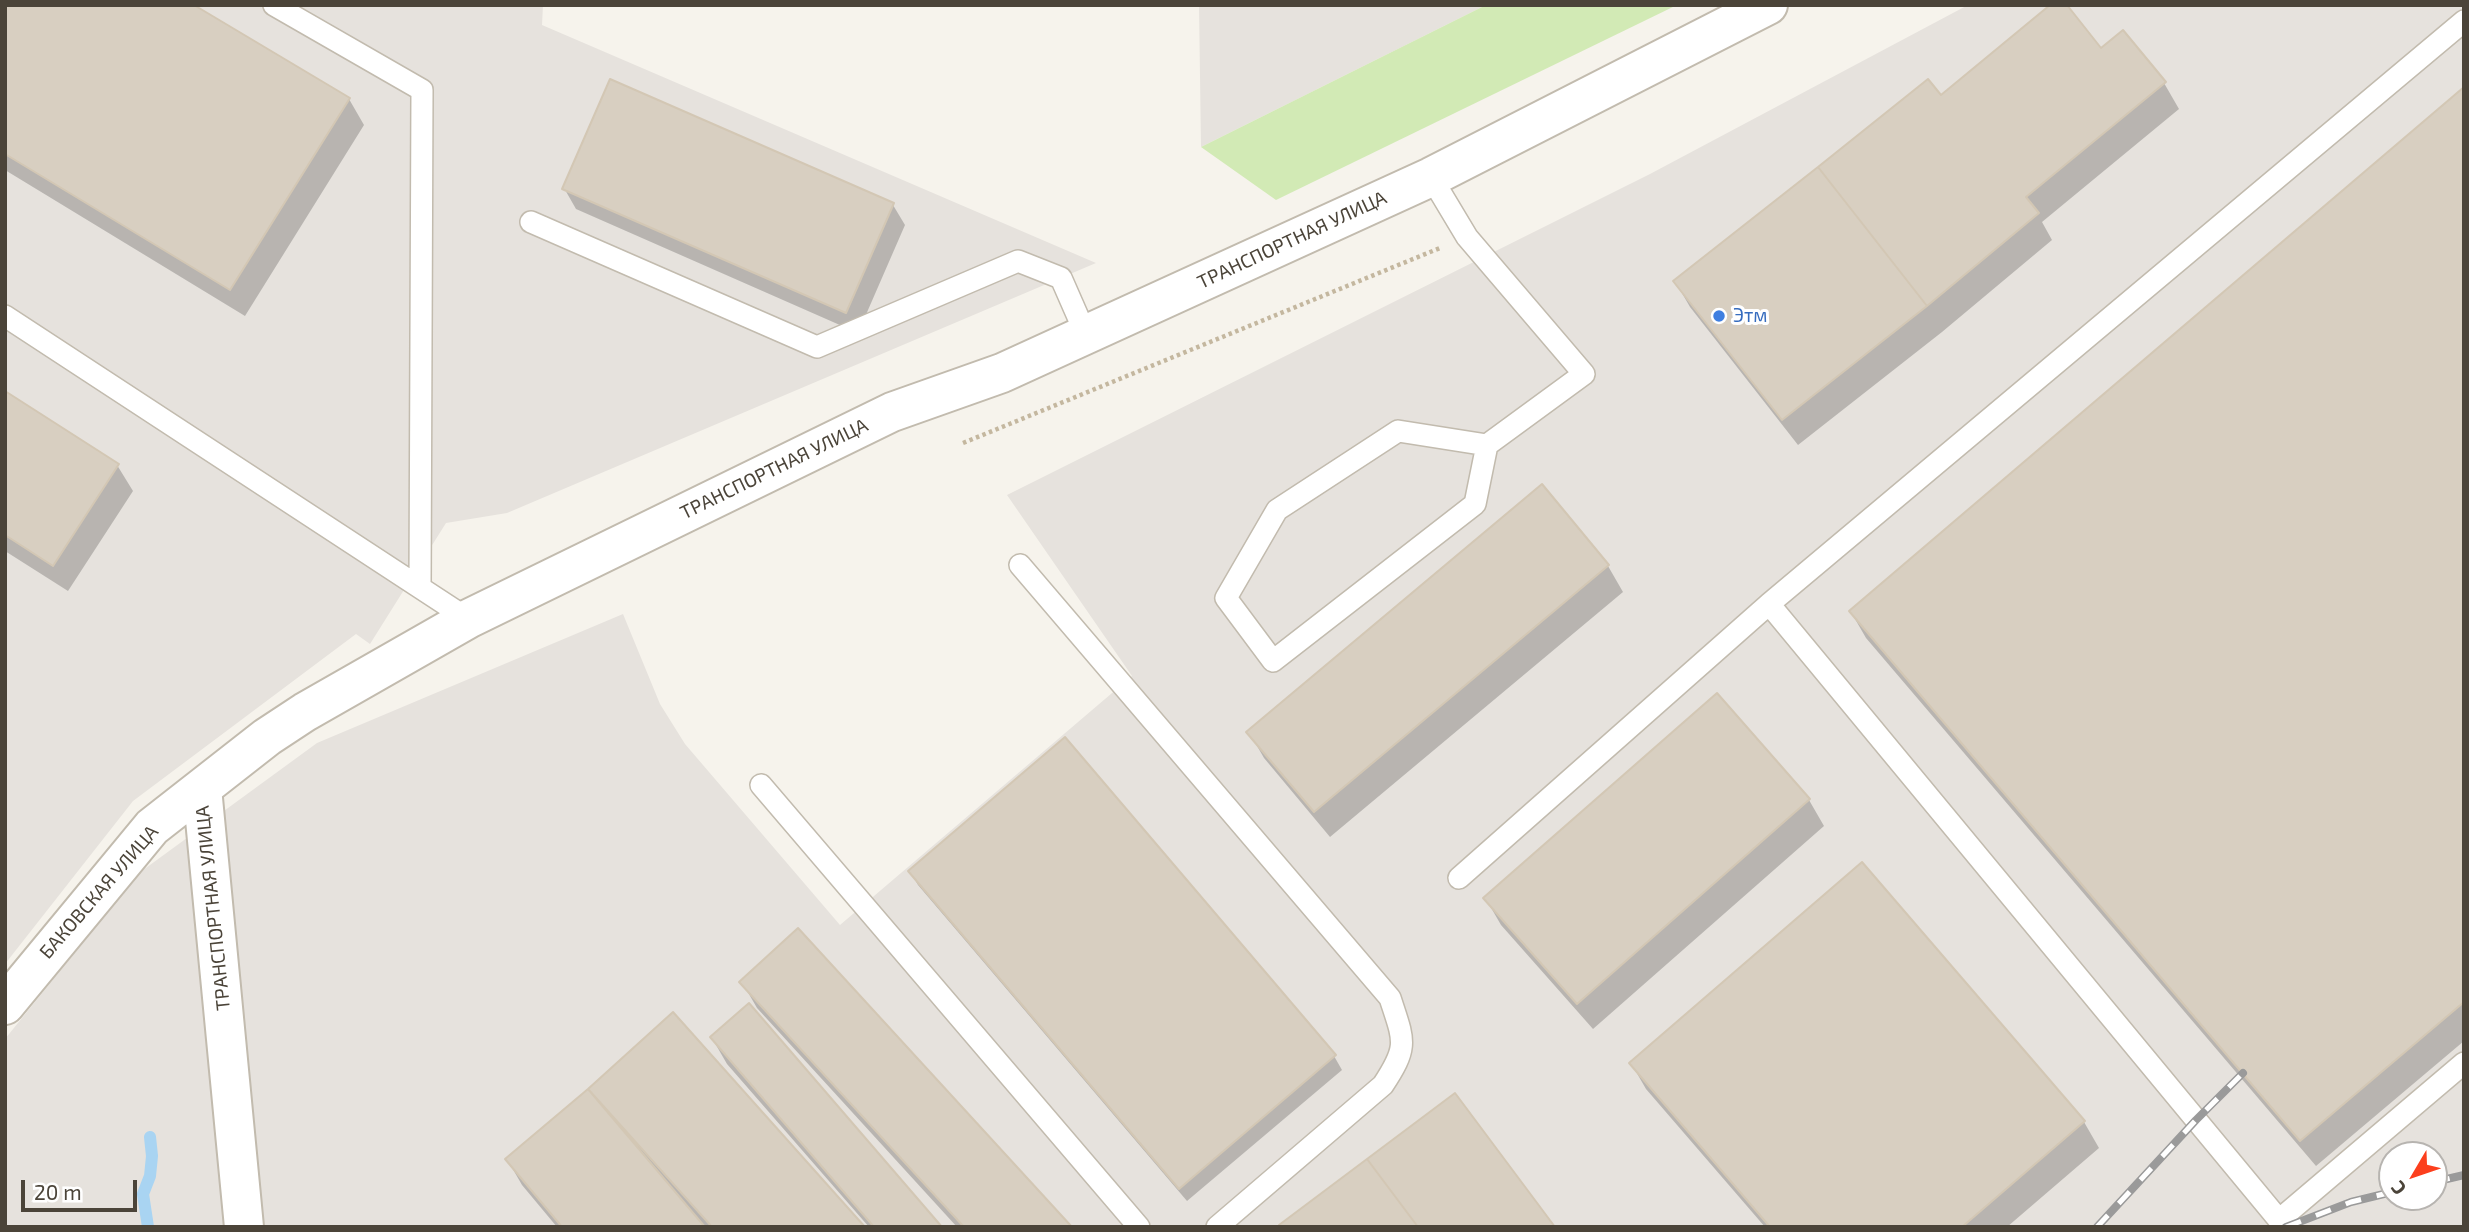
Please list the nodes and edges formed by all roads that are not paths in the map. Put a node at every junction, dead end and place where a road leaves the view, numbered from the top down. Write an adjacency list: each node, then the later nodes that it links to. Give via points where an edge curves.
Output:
1 (274, 5): 10 (lane, via 422,90)
2 (1768, 5): 4 (street, ТРАНСПОРТНАЯ УЛИЦА)
3 (2464, 21): 11 (lane)
4 (1431, 177): 7 (street, ТРАНСПОРТНАЯ УЛИЦА); 8 (lane, via 1467,237 1584,374)
5 (531, 222): 7 (lane, via 817,347 1018,261 1061,278)
6 (5, 316): 10 (lane)
7 (1086, 335): 12 (street, ТРАНСПОРТНАЯ УЛИЦА, via 1002,373 891,412)
8 (1487, 445): 8 (lane, via 1475,504 1273,662 1226,598 1277,510 1398,431)
9 (1020, 565): 21 (lane, via 1390,999 1403,1037 1398,1062 1382,1085)
10 (420, 587): 12 (lane)
11 (1769, 604): 15 (lane); 18 (lane)
12 (468, 619): 14 (street, ТРАНСПОРТНАЯ УЛИЦА, via 305,712)
13 (761, 785): 20 (lane)
14 (202, 788): 16 (street, БАКОВСКАЯ УЛИЦА, via 152,827); 19 (street, ТРАНСПОРТНАЯ УЛИЦА)
15 (1459, 878)
16 (5, 1004)
17 (2464, 1063): 18 (lane)
18 (2280, 1223)
19 (244, 1227)
20 (1139, 1227)
21 (1217, 1227)

